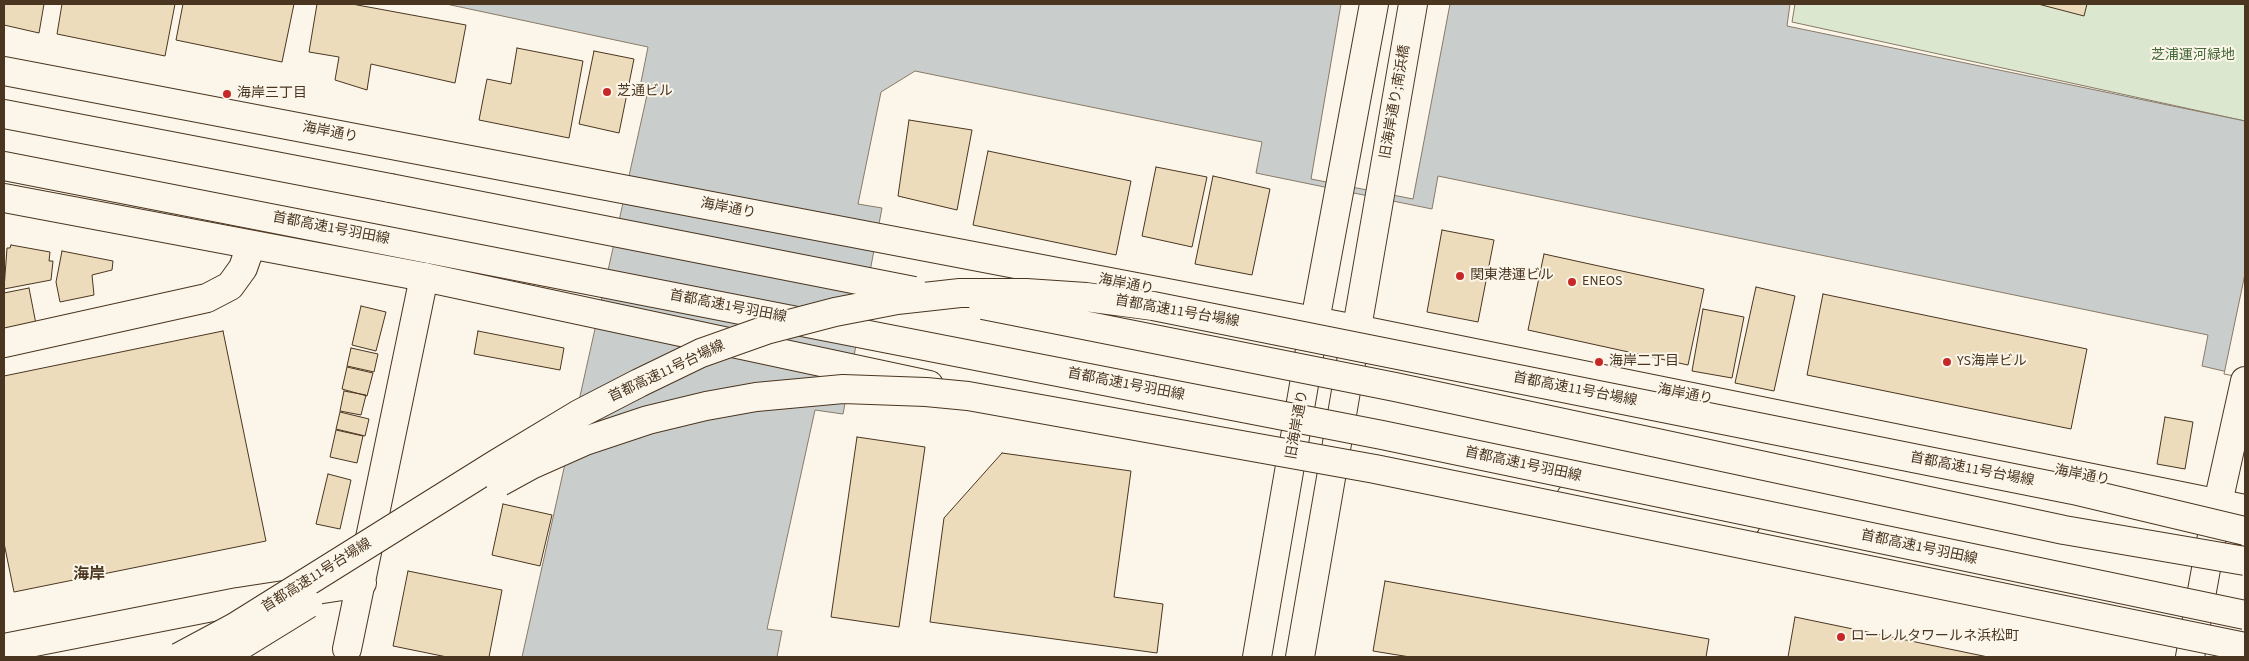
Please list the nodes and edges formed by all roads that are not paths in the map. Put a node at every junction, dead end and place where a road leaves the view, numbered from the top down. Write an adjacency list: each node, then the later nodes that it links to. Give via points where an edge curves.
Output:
1 (1374, 4): 9 (main road, 旧海岸通り)
2 (1414, 4): 10 (main road, 旧海岸通り;南浜橋)
3 (4, 71): 9 (main road, 海岸通り)
4 (4, 114): 20 (main road, bridge, via 1395,387 2064,530)
5 (4, 166): 19 (main road, 首都高速1号羽田線, bridge, via 1382,435)
6 (4, 198): 7 (main road)
7 (251, 246): 8 (main road); 11 (main road, via 243,268 230,286 207,298)
8 (424, 277): 13 (main road); 21 (main road)
9 (1315, 321): 10 (main road, 海岸通り); 13 (main road, 旧海岸通り)
10 (1356, 329): 15 (main road); 16 (main road, 海岸通り)
11 (4, 343)
12 (2245, 381): 16 (main road)
13 (1292, 462): 15 (main road); 29 (main road, 旧海岸通り)
14 (1375, 469): 19 (main road, bridge); 23 (main road, bridge); 28 (main road, 首都高速11号台場線, bridge, via 968,396 843,389 756,397 648,420 585,441 530,465 475,496)
15 (1331, 470): 26 (main road); 30 (main road)
16 (2218, 503): 17 (main road, 海岸通り); 26 (main road)
17 (2245, 509)
18 (2245, 531): 27 (main road, 首都高速11号台場線, bridge, via 2072,490 1153,306 1086,297 960,293 897,300 835,312 766,330 692,358 579,414 235,628)
19 (1921, 548): 22 (main road, 首都高速1号羽田線, bridge)
20 (2245, 561)
21 (362, 583): 24 (main road, via 238,602); 25 (main road)
22 (2245, 615)
23 (2245, 647)
24 (4, 648)
25 (347, 649)
26 (2191, 653): 31 (main road)
27 (179, 657)
28 (222, 657)
29 (1257, 657)
30 (1300, 657)
31 (2235, 657)

